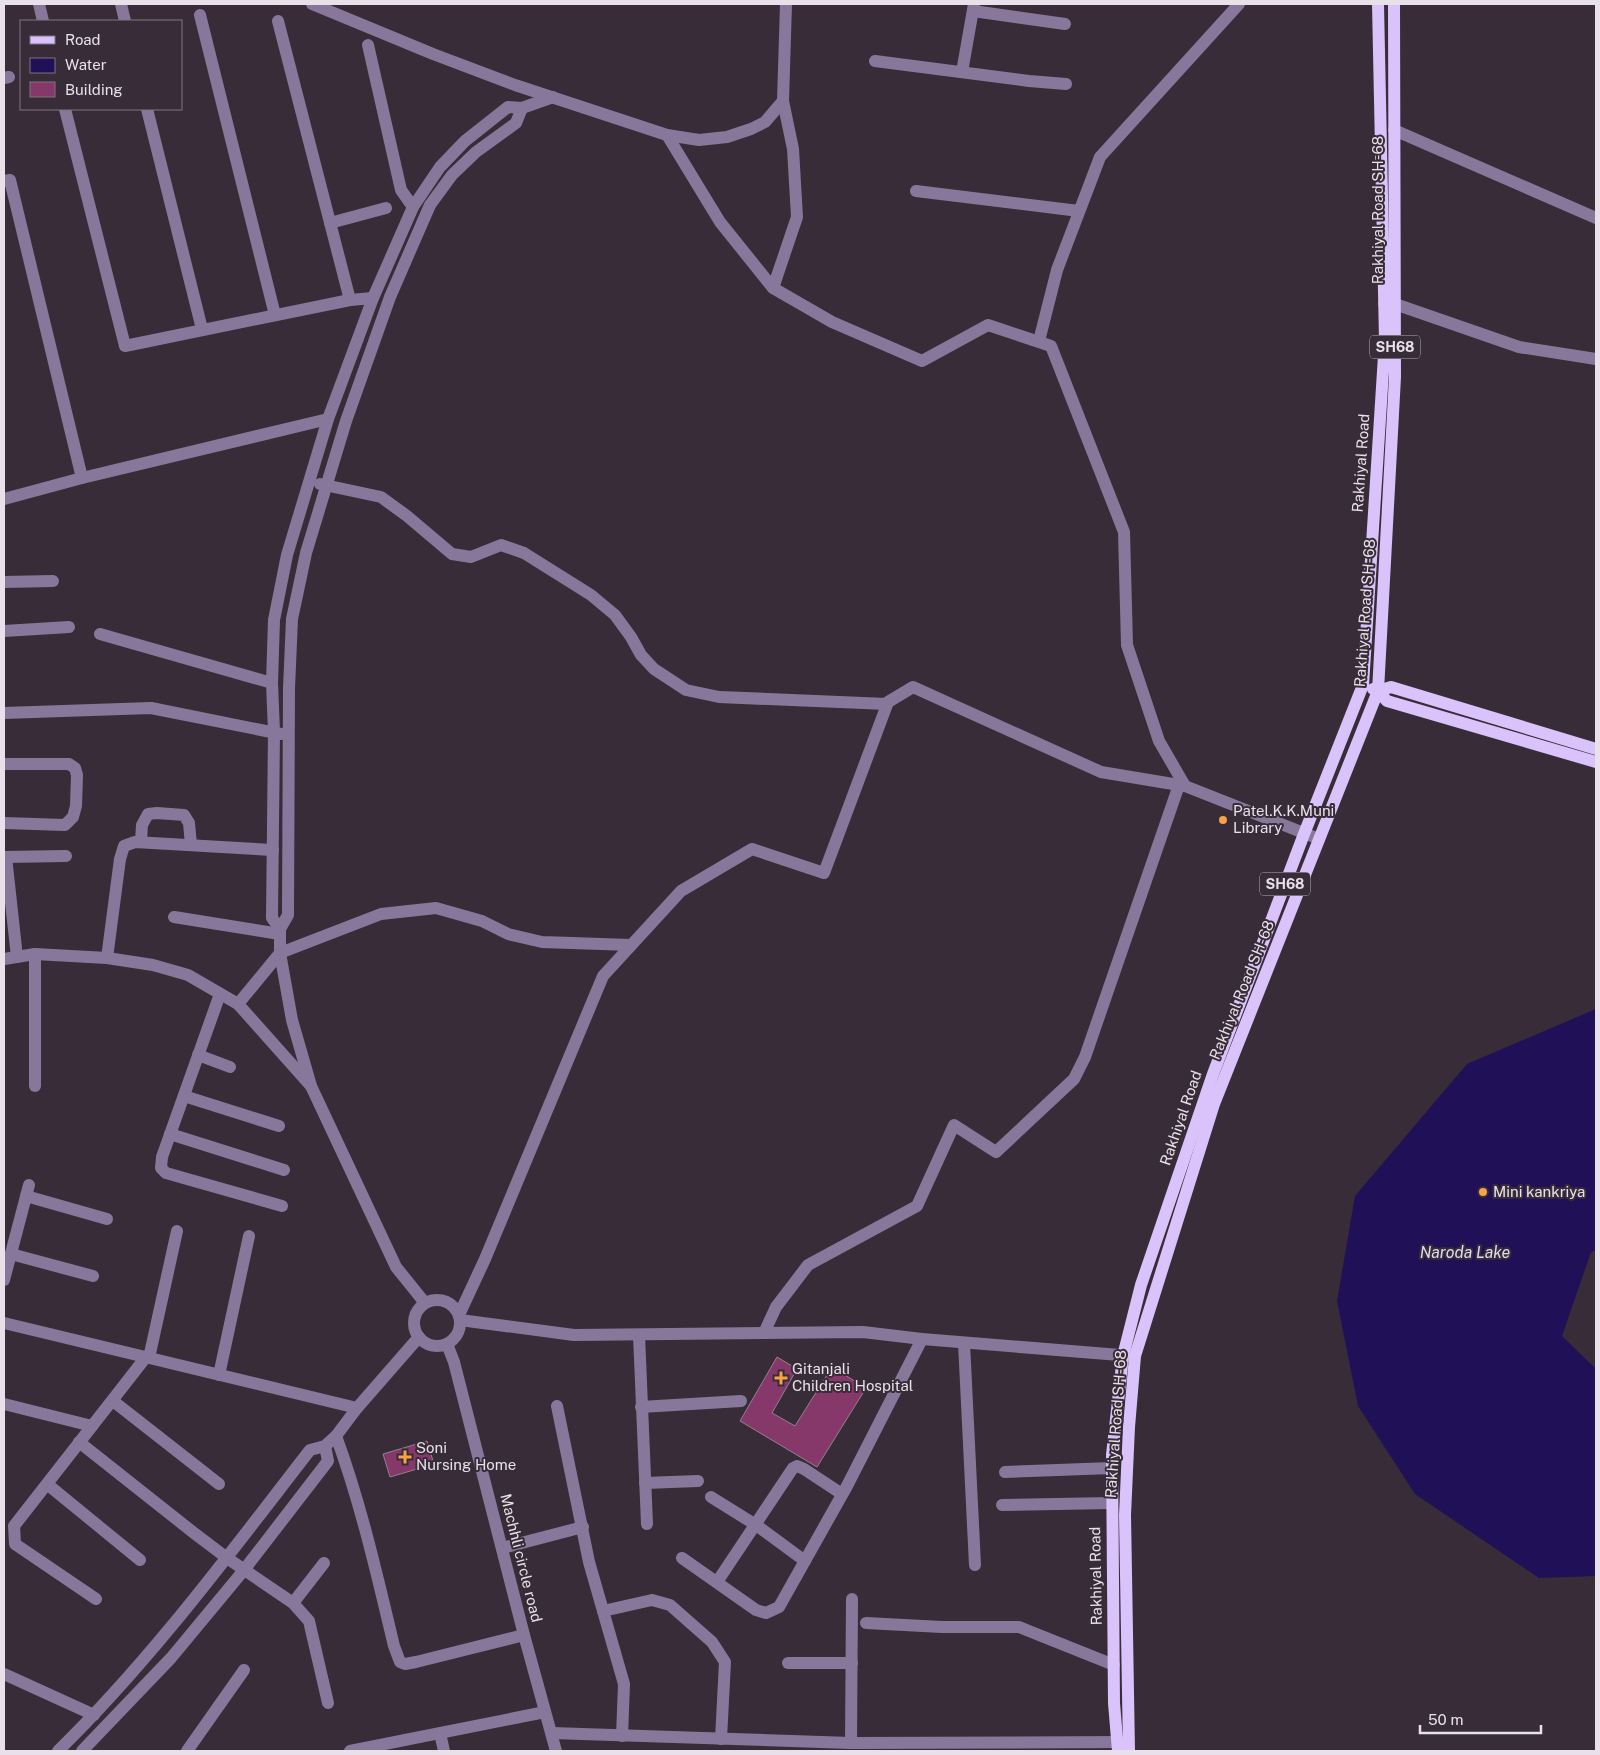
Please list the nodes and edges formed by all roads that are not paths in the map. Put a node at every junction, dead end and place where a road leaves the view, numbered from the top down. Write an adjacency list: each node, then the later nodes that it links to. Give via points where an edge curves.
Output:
1 (39, 4): 10 (street)
2 (121, 4): 11 (street)
3 (312, 4): 18 (street, via 433,54)
4 (786, 4): 19 (street)
5 (1239, 4): 29 (street, via 1100,157)
6 (1378, 4): 35 (main road, Rakhiyal Road / SH68)
7 (1394, 4): 23 (main road, Rakhiyal Road SH-68 / SH68)
8 (973, 7): 13 (street); 16 (street)
9 (200, 15): 36 (street)
10 (43, 20)
11 (125, 20)
12 (278, 21): 31 (street)
13 (1065, 24)
14 (368, 45): 27 (street, via 401,190)
15 (875, 61): 16 (street)
16 (962, 72): 17 (street)
17 (1066, 84)
18 (553, 97): 20 (street); 24 (street)
19 (783, 101): 24 (street, via 765,122 751,130 699,140); 32 (street, via 793,149 797,217)
20 (522, 108): 27 (street, via 508,107 465,141 440,167); 43 (street, via 516,123 476,152 452,175 430,205 390,297)
21 (65, 110): 37 (street, via 125,346)
22 (147, 110): 37 (street)
23 (1394, 130): 30 (street); 35 (main road, Rakhiyal Road SH-68 / SH68)
24 (667, 135): 32 (street, via 720,222)
25 (4, 181): 41 (street, via 10,180)
26 (916, 191): 29 (street)
27 (413, 207): 33 (street)
28 (386, 208): 31 (street)
29 (1080, 210): 38 (street, via 1057,270)
30 (1596, 218)
31 (330, 223): 34 (street)
32 (773, 288): 38 (street, via 832,322 922,361 988,325)
33 (373, 298): 34 (street); 40 (street)
34 (350, 300): 36 (street)
35 (1389, 304): 39 (street, via 1519,347); 51 (main road, Rakhiyal Road / SH68); 52 (main road, Rakhiyal Road SH-68 / SH68, via 1395,377)
36 (275, 315): 37 (street)
37 (202, 330)
38 (1038, 342): 60 (street, via 1051,346 1124,532 1127,645 1159,741)
39 (1596, 359)
40 (328, 419): 41 (street); 42 (street)
41 (82, 478): 44 (street)
42 (309, 483): 43 (street); 50 (street, via 287,555 274,620)
43 (327, 484): 53 (street, via 380,496 452,554 471,557 501,545 524,553 591,595 615,615 654,669 686,690 720,697); 56 (street, via 306,553 292,620)
44 (4, 499)
45 (53, 581): 46 (street)
46 (4, 582)
47 (69, 627): 48 (street)
48 (4, 631)
49 (100, 634): 50 (street)
50 (272, 683): 55 (street)
51 (1363, 685): 52 (main road); 62 (main road, Rakhiyal Road / SH68)
52 (1378, 691): 57 (main road, via 1391,687); 58 (main road, via 1387,701); 63 (main road, Rakhiyal Road SH-68 / SH68)
53 (887, 704): 60 (street, via 913,687 1101,772); 71 (street, via 824,873 752,849 681,891)
54 (4, 713): 55 (street, via 152,708)
55 (274, 732): 56 (street); 66 (street)
56 (290, 735): 70 (street, via 288,915)
57 (1596, 749)
58 (1596, 762)
59 (4, 764): 61 (street, via 69,764 77,775 73,818 65,825)
60 (1182, 786): 62 (street); 96 (street, via 1074,1078 996,1152 954,1125 917,1206 808,1265 776,1307)
61 (4, 823)
62 (1304, 834): 63 (street); 102 (main road, Rakhiyal Road / SH68, via 1194,1129 1140,1285)
63 (1319, 839): 102 (main road, Rakhiyal Road SH-68 / SH68, via 1214,1104)
64 (141, 842): 65 (street); 65 (street, via 142,825 148,814 157,813 184,816 189,823); 75 (street, via 124,846)
65 (190, 845): 66 (street)
66 (273, 850): 70 (street, via 272,918)
67 (66, 856): 68 (street)
68 (5, 857): 74 (street)
69 (174, 917): 70 (street)
70 (280, 931): 72 (street)
71 (631, 945): 72 (street, via 542,942 508,934 482,921 436,908 381,914); 94 (street, via 603,976)
72 (280, 953): 77 (street); 81 (street, via 292,1020)
73 (35, 954): 74 (street); 75 (street); 80 (street)
74 (10, 958)
75 (107, 958): 76 (street, via 188,975)
76 (220, 994): 77 (street); 78 (street)
77 (238, 1004): 81 (street)
78 (198, 1055): 79 (street); 82 (street)
79 (230, 1067)
80 (35, 1086)
81 (310, 1086): 93 (street, via 396,1267)
82 (184, 1096): 83 (street); 84 (street)
83 (279, 1126)
84 (170, 1134): 85 (street); 86 (street, via 162,1157 161,1168 166,1172)
85 (284, 1170)
86 (282, 1206)
87 (107, 1219): 90 (street, via 27,1191)
88 (177, 1231): 103 (street)
89 (249, 1236): 104 (street)
90 (10, 1254): 91 (street); 92 (street)
91 (93, 1276)
92 (4, 1280)
93 (425, 1303): 94 (street, via 445,1300); 98 (street, via 417,1311 414,1322)
94 (460, 1317): 97 (street, via 574,1335); 101 (street, via 456,1336)
95 (4, 1323): 103 (street)
96 (764, 1333): 97 (street); 99 (street, via 863,1332)
97 (639, 1335): 109 (street)
98 (419, 1337): 101 (street, via 433,1346); 110 (street)
99 (922, 1340): 100 (street); 121 (street)
100 (964, 1343): 102 (street); 134 (street)
101 (447, 1344): 128 (street, Machhli circle road)
102 (1129, 1356): 115 (main road, Rakhiyal Road / SH68); 157 (main road, Rakhiyal Road SH-68 / SH68)
103 (147, 1358): 104 (street); 105 (street)
104 (219, 1375): 110 (street)
105 (113, 1401): 111 (street); 120 (street)
106 (741, 1401): 109 (street)
107 (4, 1404): 111 (street)
108 (557, 1406): 127 (street)
109 (641, 1407): 118 (street)
110 (357, 1408): 112 (street)
111 (92, 1426): 113 (street)
112 (336, 1436): 114 (street); 142 (street, via 370,1545 400,1662 416,1662)
113 (79, 1442): 119 (street); 129 (street)
114 (325, 1446): 129 (street, via 310,1450); 135 (street, via 328,1461)
115 (1112, 1468): 116 (street); 123 (main road, Rakhiyal Road / SH68)
116 (1005, 1472)
117 (698, 1481): 118 (street)
118 (645, 1483): 125 (street)
119 (47, 1484): 131 (street); 137 (street, via 14,1526 15,1544)
120 (219, 1484)
121 (842, 1494): 126 (street, via 797,1466 784,1479); 132 (street)
122 (711, 1497): 126 (street)
123 (1111, 1503): 124 (street); 145 (main road, Rakhiyal Road / SH68)
124 (1002, 1505)
125 (647, 1524)
126 (756, 1526): 132 (street); 136 (street)
127 (583, 1527): 128 (street); 140 (street)
128 (502, 1548): 142 (street, Machhli circle road)
129 (227, 1558): 135 (street); 150 (street)
130 (682, 1558): 136 (street)
131 (140, 1560)
132 (805, 1562): 136 (street, via 779,1606 766,1613 756,1610)
133 (324, 1563): 139 (street)
134 (975, 1565)
135 (244, 1570): 139 (street); 159 (street, via 171,1658)
136 (717, 1582)
137 (96, 1599)
138 (852, 1599): 144 (street)
139 (294, 1603): 148 (street, via 309,1621)
140 (603, 1611): 153 (street, via 624,1684); 154 (street, via 652,1600 670,1605 712,1642 725,1662)
141 (866, 1623): 145 (street, via 1019,1627)
142 (524, 1635): 149 (street, Machhli circle road)
143 (788, 1663): 144 (street)
144 (852, 1663): 155 (street)
145 (1114, 1666): 157 (main road, Rakhiyal Road / SH68)
146 (244, 1670): 160 (street)
147 (4, 1674): 150 (street)
148 (328, 1703)
149 (544, 1712): 151 (street); 152 (street, Machhli circle road)
150 (94, 1715): 158 (street)
151 (440, 1733): 161 (street); 162 (street)
152 (552, 1733): 153 (street); 163 (street, Machhli circle road)
153 (622, 1736): 154 (street)
154 (721, 1739): 156 (street)
155 (851, 1743): 156 (street); 157 (street)
156 (825, 1747)
157 (1123, 1747)
158 (58, 1751)
159 (82, 1751)
160 (187, 1751)
161 (350, 1751)
162 (444, 1751)
163 (556, 1751)

